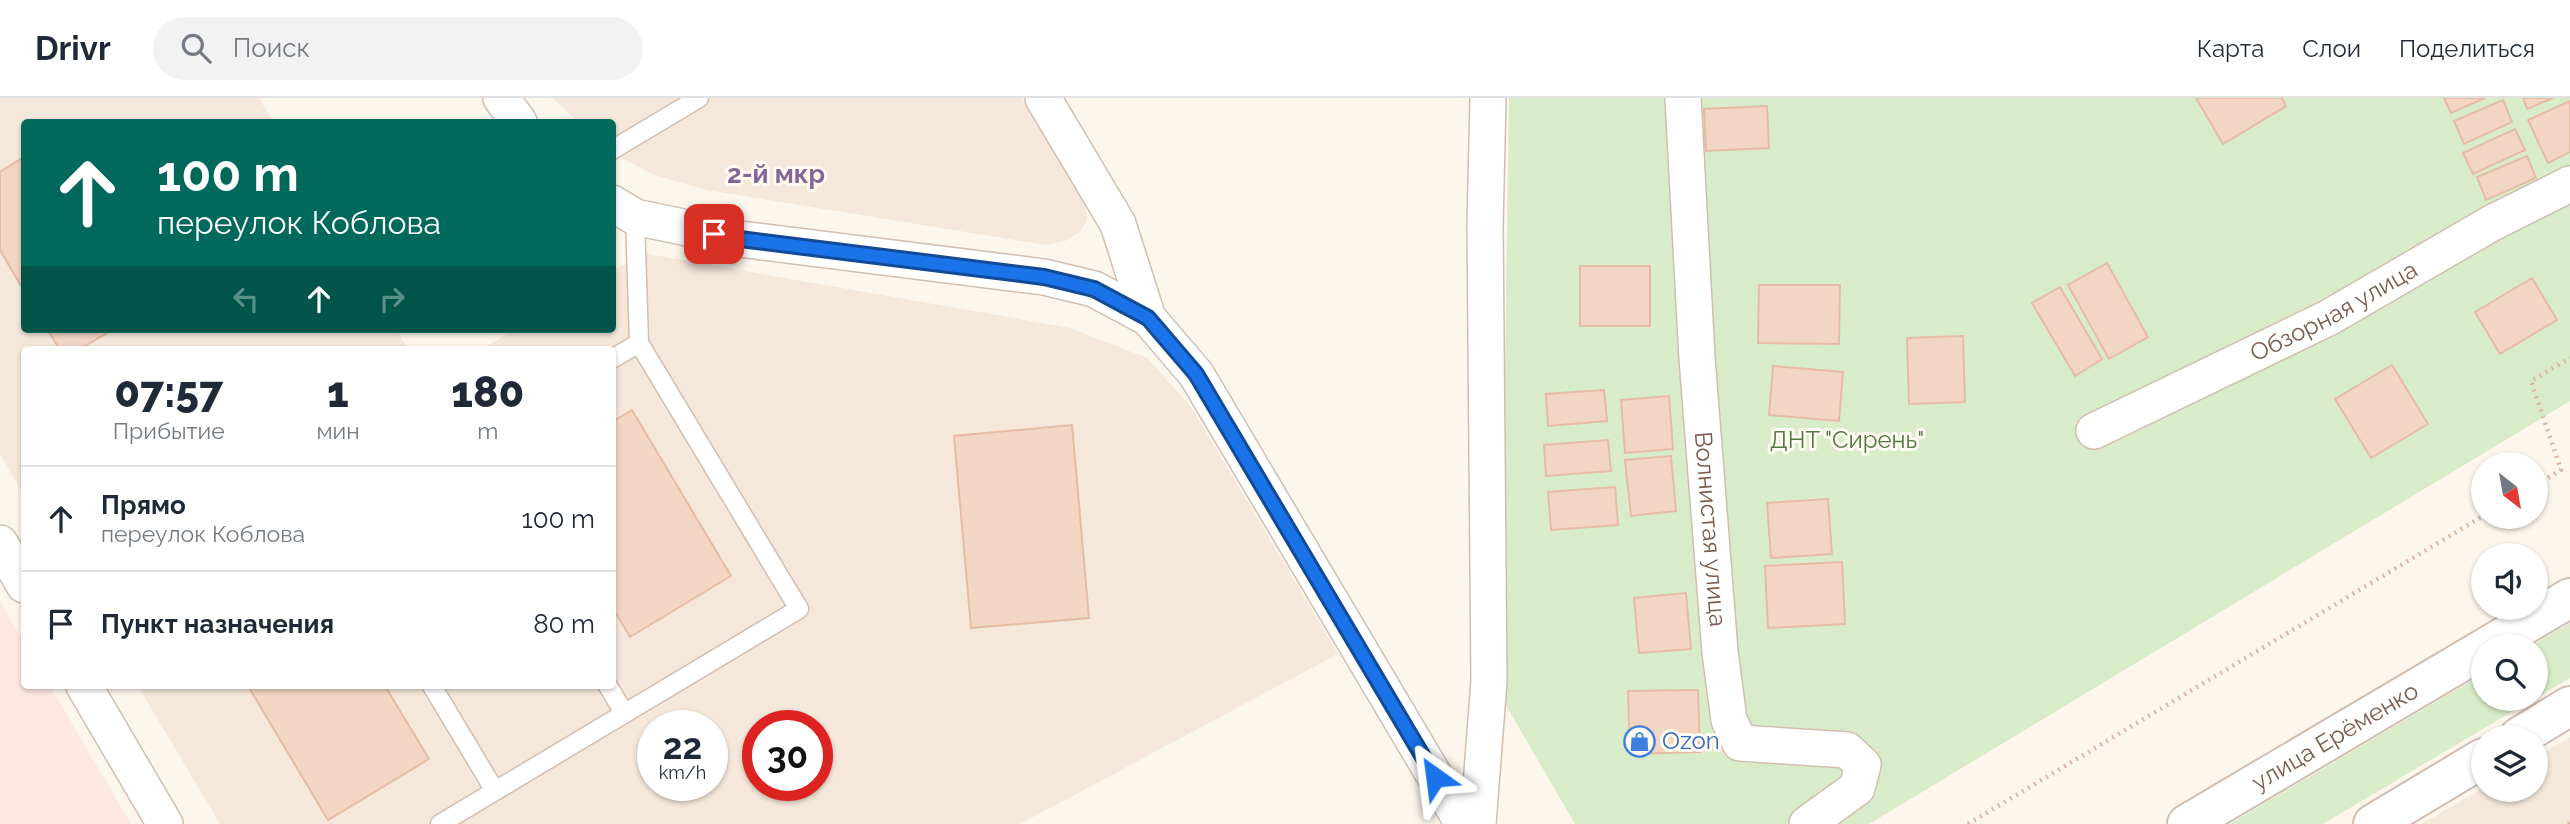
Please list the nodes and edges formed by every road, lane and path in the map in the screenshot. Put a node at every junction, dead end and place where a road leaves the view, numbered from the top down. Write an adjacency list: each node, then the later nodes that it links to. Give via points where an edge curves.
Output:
1 (501, 98): 6 (street)
2 (699, 98): 7 (lane)
3 (1043, 98): 10 (street, via 1118,224)
4 (1488, 98): 33 (street, via 1489,681)
5 (1684, 98): 34 (street, Волнистая улица, via 1697,358 1729,720 1740,743 1847,750 1863,765 1857,789)
6 (517, 119)
7 (616, 148)
8 (2570, 184): 14 (street, Обзорная улица, via 2492,223 2328,318)
9 (624, 210): 10 (street, via 740,239 1044,277 1094,289); 11 (lane)
10 (1148, 318): 32 (street, via 1196,374)
11 (639, 342): 12 (lane); 26 (lane, via 799,609)
12 (616, 356)
13 (2570, 358): 15 (path, via 2532,381 2561,470)
14 (2094, 432)
15 (2548, 478)
16 (2471, 523): 35 (path)
17 (0, 543): 18 (street)
18 (21, 580)
19 (2570, 598): 20 (street)
20 (2508, 634)
21 (2471, 656): 36 (street, улица Ерёменко)
22 (86, 689): 30 (street)
23 (434, 689): 29 (lane)
24 (610, 689): 26 (lane)
25 (2570, 706): 27 (street)
26 (624, 713): 29 (lane)
27 (2539, 725)
28 (2471, 765): 37 (street)
29 (495, 791): 31 (lane)
30 (165, 824)
31 (440, 824)
32 (1463, 824)
33 (1478, 824)
34 (1808, 824)
35 (1968, 824)
36 (2186, 824)
37 (2373, 824)

